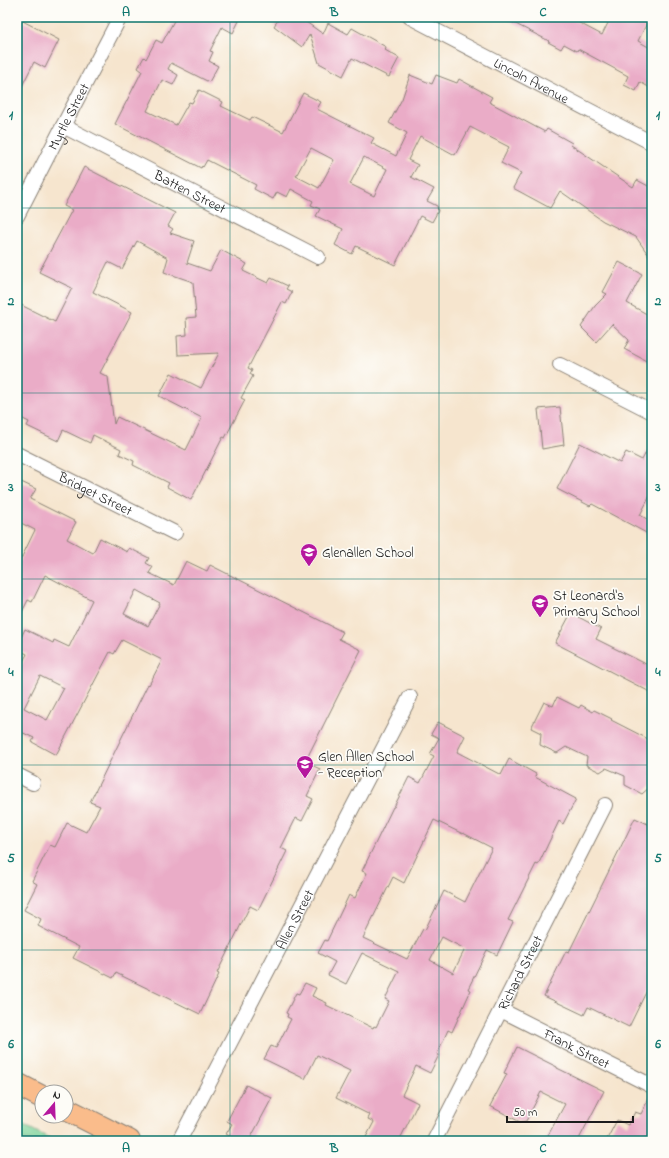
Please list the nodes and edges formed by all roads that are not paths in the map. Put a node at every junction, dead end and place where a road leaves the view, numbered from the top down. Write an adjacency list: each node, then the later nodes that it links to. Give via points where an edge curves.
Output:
1 (120, 17): 3 (street, Myrtle Street)
2 (410, 17): 4 (street, Lincoln Avenue)
3 (62, 126): 5 (street, Myrtle Street); 6 (street, Batten Street)
4 (652, 143)
5 (17, 216)
6 (318, 257)
7 (560, 364): 8 (street)
8 (652, 412)
9 (17, 454): 10 (street, Bridget Street)
10 (175, 533)
11 (410, 697): 21 (street, Allen Street)
12 (17, 775): 13 (street)
13 (33, 783)
14 (605, 805): 15 (street, Richard Street)
15 (501, 1010): 17 (street, Frank Street); 22 (street, Richard Street)
16 (17, 1084): 18 (main road)
17 (652, 1086)
18 (34, 1092)
19 (74, 1113): 20 (main road)
20 (129, 1141)
21 (179, 1141)
22 (434, 1141)

